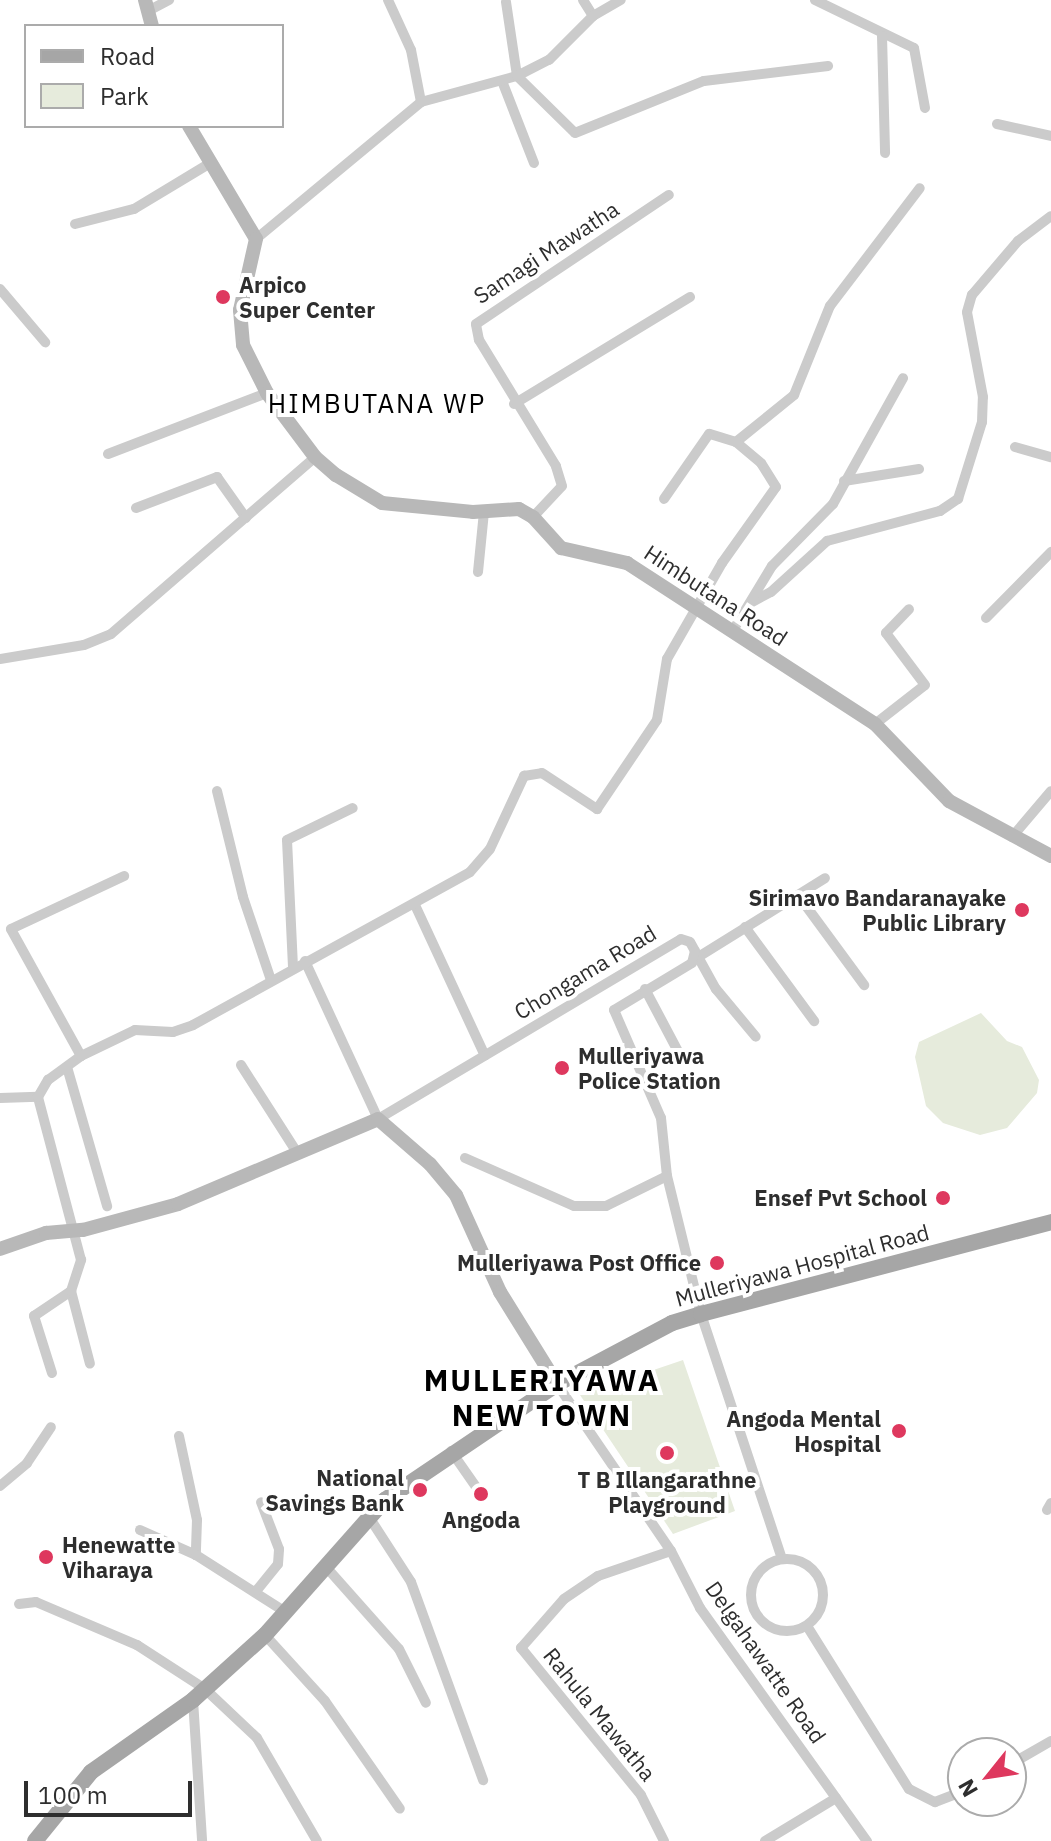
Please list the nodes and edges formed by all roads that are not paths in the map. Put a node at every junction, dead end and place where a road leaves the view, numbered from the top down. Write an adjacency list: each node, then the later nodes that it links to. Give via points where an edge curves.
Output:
1 (169, 0): 7 (street)
2 (388, 0): 13 (street, via 411,50)
3 (583, 0): 8 (street)
4 (621, 0): 8 (street)
5 (815, 0): 9 (street)
6 (506, 2): 11 (street)
7 (149, 12)
8 (593, 16): 11 (street, via 549,60)
9 (882, 36): 14 (street, via 914,48); 18 (street)
10 (828, 66): 11 (street, via 704,81 583,134 565,127)
11 (517, 76): 12 (street)
12 (502, 81): 13 (street); 19 (street)
13 (421, 102): 25 (street)
14 (925, 108)
15 (997, 124): 17 (street)
16 (190, 128): 20 (street)
17 (1051, 136)
18 (885, 153)
19 (534, 163)
20 (207, 165): 24 (street, via 134,209); 25 (street)
21 (920, 188): 32 (street, via 830,306 794,395)
22 (669, 195): 31 (street, Samagi Mawatha, via 479,319 479,340)
23 (1051, 216): 46 (street, via 1018,241 972,295 967,312 983,397 982,422 958,499 940,511 827,541 771,592)
24 (75, 224)
25 (256, 239): 30 (street, via 240,310 243,345)
26 (0, 289): 28 (street)
27 (690, 297): 31 (street)
28 (45, 342)
29 (903, 378): 38 (street)
30 (267, 393): 34 (street); 35 (street)
31 (514, 404): 42 (street, Samagi Mawatha, via 556,466 562,486)
32 (736, 442): 39 (street, via 709,434); 48 (street, via 761,463 775,494 722,563)
33 (1015, 447): 36 (street)
34 (108, 454)
35 (315, 457): 41 (street, via 382,503); 43 (street)
36 (1051, 457)
37 (919, 469): 38 (street)
38 (844, 481): 46 (street, via 833,504 772,566)
39 (664, 499)
40 (136, 508): 43 (street, via 217,477)
41 (484, 512): 42 (street, via 519,509); 45 (street)
42 (533, 517): 48 (street, Himbutana Road, via 561,548 627,563)
43 (246, 518): 51 (street, via 224,531 178,581 111,634 84,645)
44 (1051, 552): 49 (street)
45 (478, 572)
46 (752, 602): 50 (street)
47 (909, 609): 52 (street, via 886,633 925,685)
48 (696, 612): 50 (street, Himbutana Road); 61 (street, via 667,659 657,720 597,809 542,773 524,776 490,849 470,872)
49 (986, 618)
50 (732, 632): 52 (street, Himbutana Road)
51 (0, 659)
52 (875, 724): 56 (street, Himbutana Road, via 949,801)
53 (217, 791): 66 (street, via 243,897)
54 (1051, 791): 56 (street)
55 (353, 808): 65 (street, via 287,840)
56 (1012, 837): 57 (street, Himbutana Road)
57 (1051, 856)
58 (124, 876): 71 (street, via 11,929)
59 (825, 878): 60 (street)
60 (798, 895): 62 (street); 67 (street)
61 (415, 905): 64 (street); 72 (street)
62 (745, 927): 63 (street); 69 (street)
63 (695, 959): 68 (street, Chongama Road); 70 (street); 72 (street, Chongama Road, via 695,951 681,939)
64 (305, 961): 65 (street); 78 (street)
65 (293, 967): 66 (street)
66 (271, 980): 71 (street, via 193,1025 173,1032 135,1030)
67 (864, 985)
68 (645, 989): 73 (street); 81 (street, Chongama Road, via 614,1010 657,1103)
69 (814, 1021)
70 (756, 1037)
71 (81, 1056): 75 (street)
72 (485, 1056): 78 (street, Chongama Road)
73 (682, 1059)
74 (241, 1065): 79 (street)
75 (67, 1067): 76 (street, via 48,1080); 82 (street)
76 (38, 1097): 77 (street); 84 (street)
77 (0, 1098)
78 (378, 1119): 79 (street); 90 (street, via 430,1164 456,1195 500,1292)
79 (298, 1154): 84 (street, via 178,1204)
80 (465, 1158): 81 (street, via 574,1206 606,1206)
81 (667, 1176): 87 (street, Chongama Road)
82 (107, 1206)
83 (1051, 1222): 87 (main road, Mulleriyawa Hospital Road)
84 (74, 1231): 85 (street, via 46,1233); 86 (street, via 81,1260)
85 (0, 1249)
86 (71, 1291): 88 (street); 89 (street, via 34,1316)
87 (701, 1314): 90 (main road, Mulleriyawa Hospital Road, via 672,1323); 101 (street, Chongama Road)
88 (90, 1364)
89 (52, 1373)
90 (557, 1384): 93 (main road, Mulleriyawa Hospital Road); 99 (street, Delgahawatte Road)
91 (51, 1427): 94 (street, via 27,1463)
92 (179, 1436): 100 (street, via 197,1520)
93 (451, 1451): 95 (street); 97 (main road, Mulleriyawa Hospital Road)
94 (0, 1486)
95 (481, 1494)
96 (261, 1502): 103 (street, via 279,1549 278,1564)
97 (369, 1517): 102 (main road, Mulleriyawa Hospital Road); 112 (street, via 411,1582)
98 (140, 1530): 100 (street)
99 (671, 1551): 114 (street, Delgahawatte Road, via 700,1608); 119 (street, Rahula Mawatha, via 598,1576 564,1599 521,1648 641,1795)
100 (196, 1555): 103 (street)
101 (782, 1559): 106 (street, via 805,1564 821,1583 821,1606); 106 (street, via 755,1579 756,1613 773,1628)
102 (327, 1568): 105 (main road, Mulleriyawa Hospital Road); 109 (street, via 399,1649)
103 (257, 1590): 105 (street)
104 (19, 1604): 108 (street, via 36,1602 137,1645)
105 (287, 1613): 107 (main road, Mulleriyawa Hospital Road)
106 (807, 1626): 113 (street, via 909,1789 935,1802)
107 (265, 1635): 108 (main road, Mulleriyawa Hospital Road); 115 (street, via 325,1701)
108 (199, 1695): 116 (main road, Mulleriyawa Hospital Road, via 91,1772); 117 (street); 118 (street, via 257,1738)
109 (426, 1703)
110 (1051, 1741): 111 (street)
111 (1027, 1755)
112 (483, 1780)
113 (947, 1797)
114 (836, 1798): 120 (street); 121 (street, Delgahawatte Road)
115 (400, 1809)
116 (35, 1841)
117 (202, 1841)
118 (317, 1841)
119 (664, 1841)
120 (765, 1841)
121 (867, 1841)

